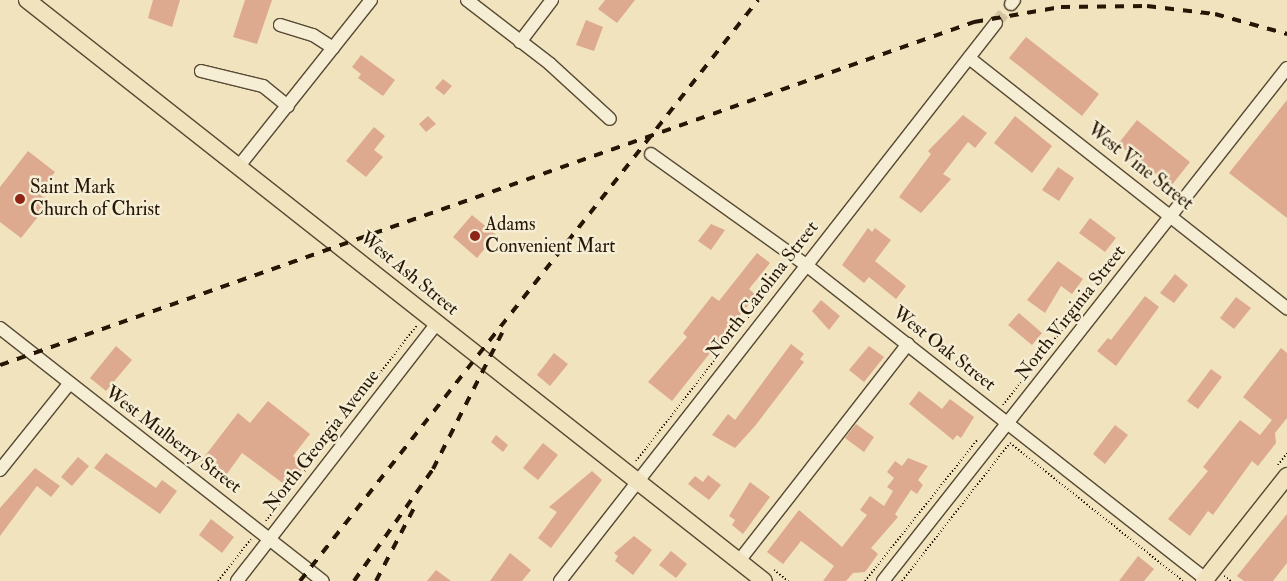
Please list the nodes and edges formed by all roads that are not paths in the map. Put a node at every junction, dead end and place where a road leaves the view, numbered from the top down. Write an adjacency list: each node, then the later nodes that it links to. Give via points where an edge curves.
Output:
1 (27, 0): 15 (main road, West Ash Street)
2 (372, 0): 8 (street)
3 (467, 0): 7 (street)
4 (552, 0): 7 (street)
5 (996, 23): 9 (street, North Carolina Street)
6 (280, 25): 8 (street, via 313,35)
7 (520, 42): 13 (street)
8 (333, 48): 12 (street)
9 (969, 58): 16 (street, West Vine Street); 17 (street, North Carolina Street)
10 (1287, 68): 16 (street, North Virginia Street)
11 (200, 71): 12 (street, via 263,86)
12 (288, 106): 15 (street)
13 (610, 119)
14 (651, 154): 17 (street, West Oak Street)
15 (239, 166): 19 (main road, West Ash Street)
16 (1171, 215): 18 (street, West Vine Street); 23 (street, North Virginia Street)
17 (806, 265): 21 (street, West Oak Street); 25 (street, North Carolina Street)
18 (1287, 308)
19 (437, 323): 25 (main road, West Ash Street); 27 (street, North Georgia Avenue)
20 (0, 328): 22 (street, West Mulberry Street)
21 (908, 344): 23 (street, West Oak Street); 28 (street)
22 (68, 384): 24 (street); 27 (street, West Mulberry Street)
23 (1008, 423): 29 (street, West Oak Street); 34 (street, North Virginia Street)
24 (0, 470)
25 (635, 473): 28 (main road, West Ash Street); 32 (street, North Carolina Street)
26 (1287, 476): 29 (main road)
27 (271, 538): 30 (street, North Georgia Avenue); 31 (street, West Mulberry Street)
28 (739, 561): 33 (main road, West Ash Street)
29 (1206, 580)
30 (236, 581)
31 (323, 581)
32 (560, 581)
33 (764, 581)
34 (883, 581)

